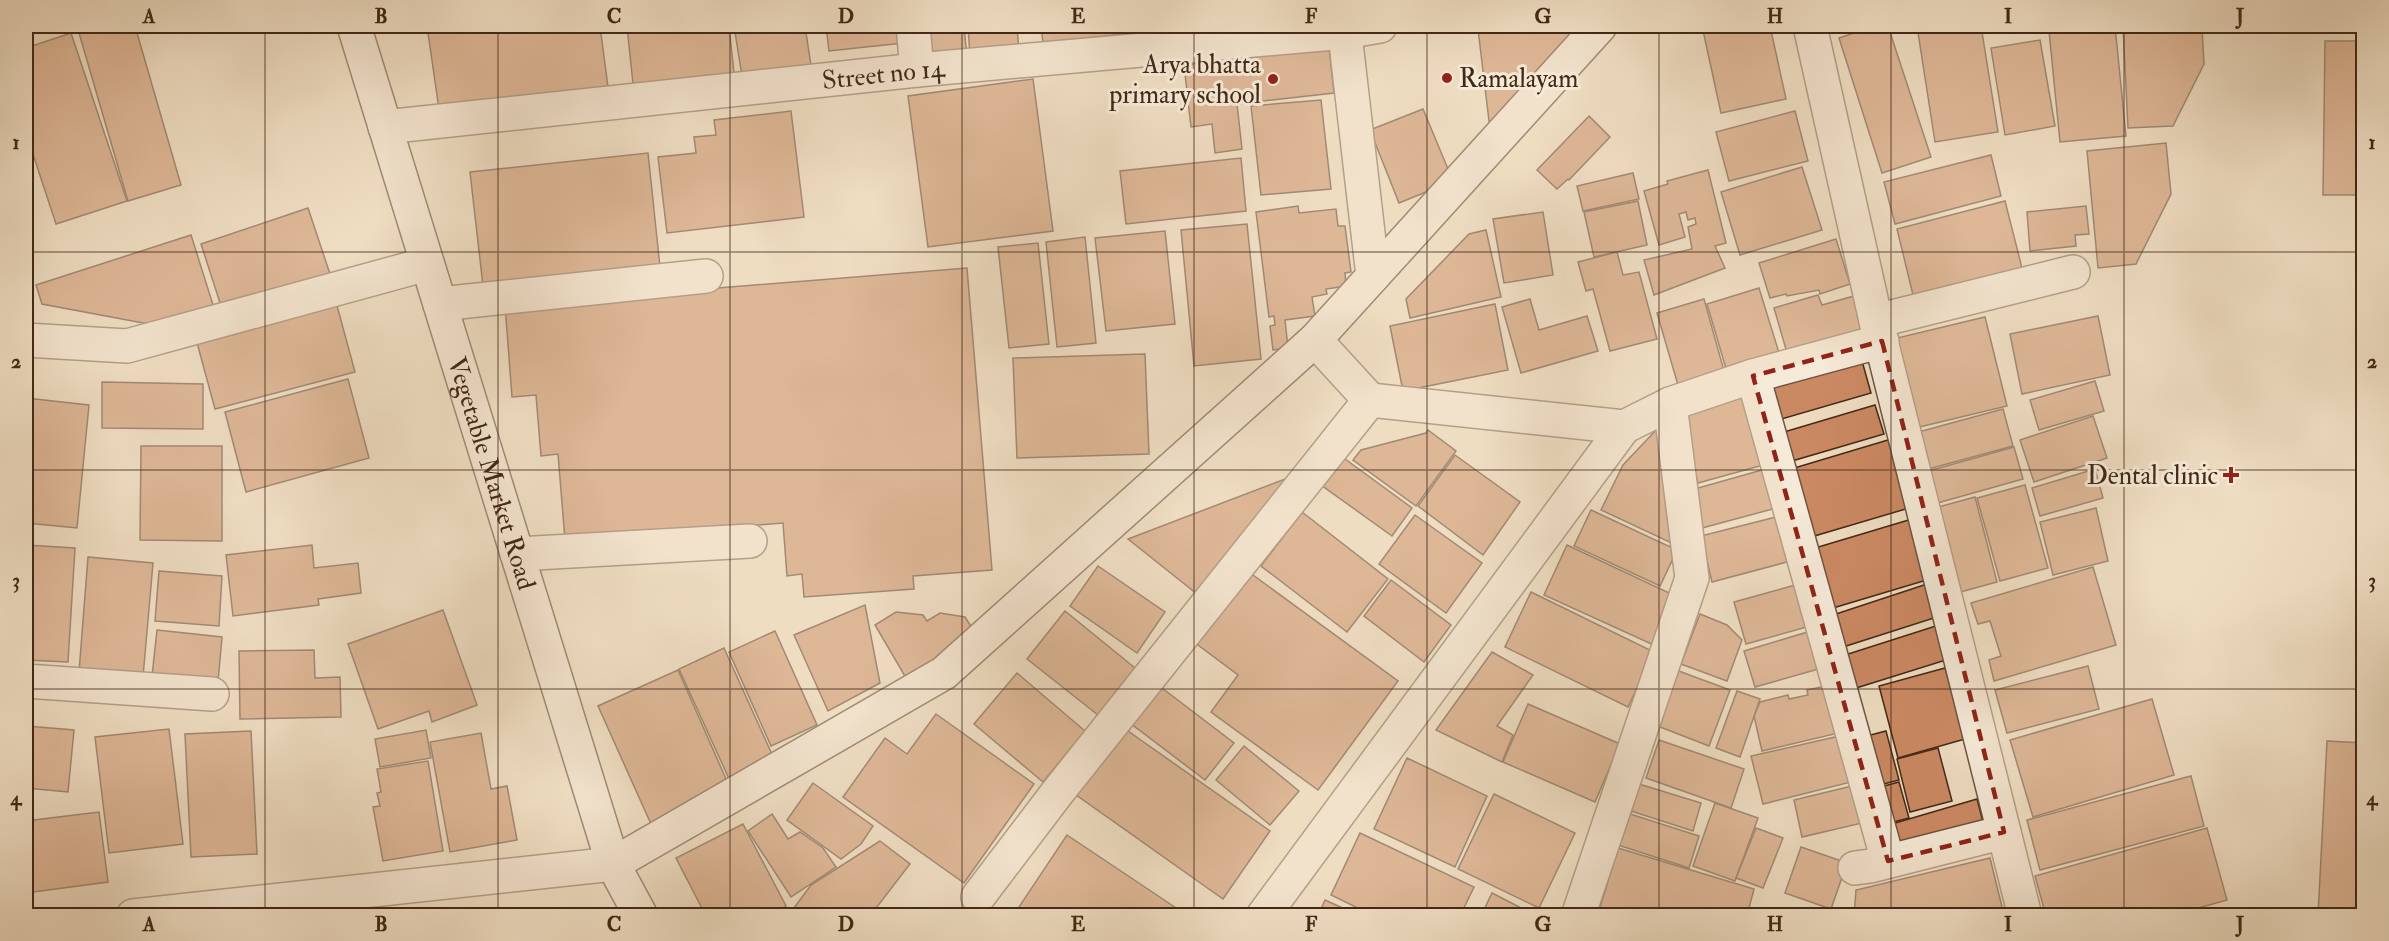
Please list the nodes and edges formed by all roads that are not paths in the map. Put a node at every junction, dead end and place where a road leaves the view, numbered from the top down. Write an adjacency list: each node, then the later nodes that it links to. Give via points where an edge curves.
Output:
1 (354, 26): 9 (street, Vegetable Market Road)
2 (913, 26): 8 (street)
3 (1380, 26): 6 (street, Street no 14)
4 (1600, 26): 13 (street)
5 (1810, 26): 15 (street)
6 (1344, 29): 7 (street, Street no 14); 13 (street)
7 (1204, 35): 8 (street, Street no 14)
8 (917, 70): 9 (street, Street no 14)
9 (386, 127): 10 (street, Vegetable Market Road)
10 (427, 264): 14 (street, Vegetable Market Road); 16 (street, via 128,346)
11 (2073, 272): 15 (street)
12 (706, 276): 14 (street)
13 (1373, 276): 17 (street)
14 (440, 304): 23 (street, Vegetable Market Road)
15 (1879, 331): 18 (street); 26 (street)
16 (26, 340)
17 (1315, 340): 19 (street); 28 (street, via 944,672)
18 (1753, 376): 20 (street); 27 (street)
19 (1370, 400): 21 (street); 30 (street)
20 (1670, 404): 21 (street); 35 (street, via 1692,578)
21 (1624, 427): 34 (street)
22 (750, 541): 23 (street)
23 (518, 554): 28 (street, Vegetable Market Road)
24 (26, 681): 25 (street)
25 (212, 694)
26 (2004, 832): 27 (street); 36 (street)
27 (1888, 861): 29 (street)
28 (613, 864): 31 (street); 33 (street, Vegetable Market Road)
29 (1854, 868)
30 (978, 897)
31 (230, 910): 32 (street)
32 (133, 915)
33 (640, 915)
34 (1263, 915)
35 (1578, 915)
36 (2025, 915)

